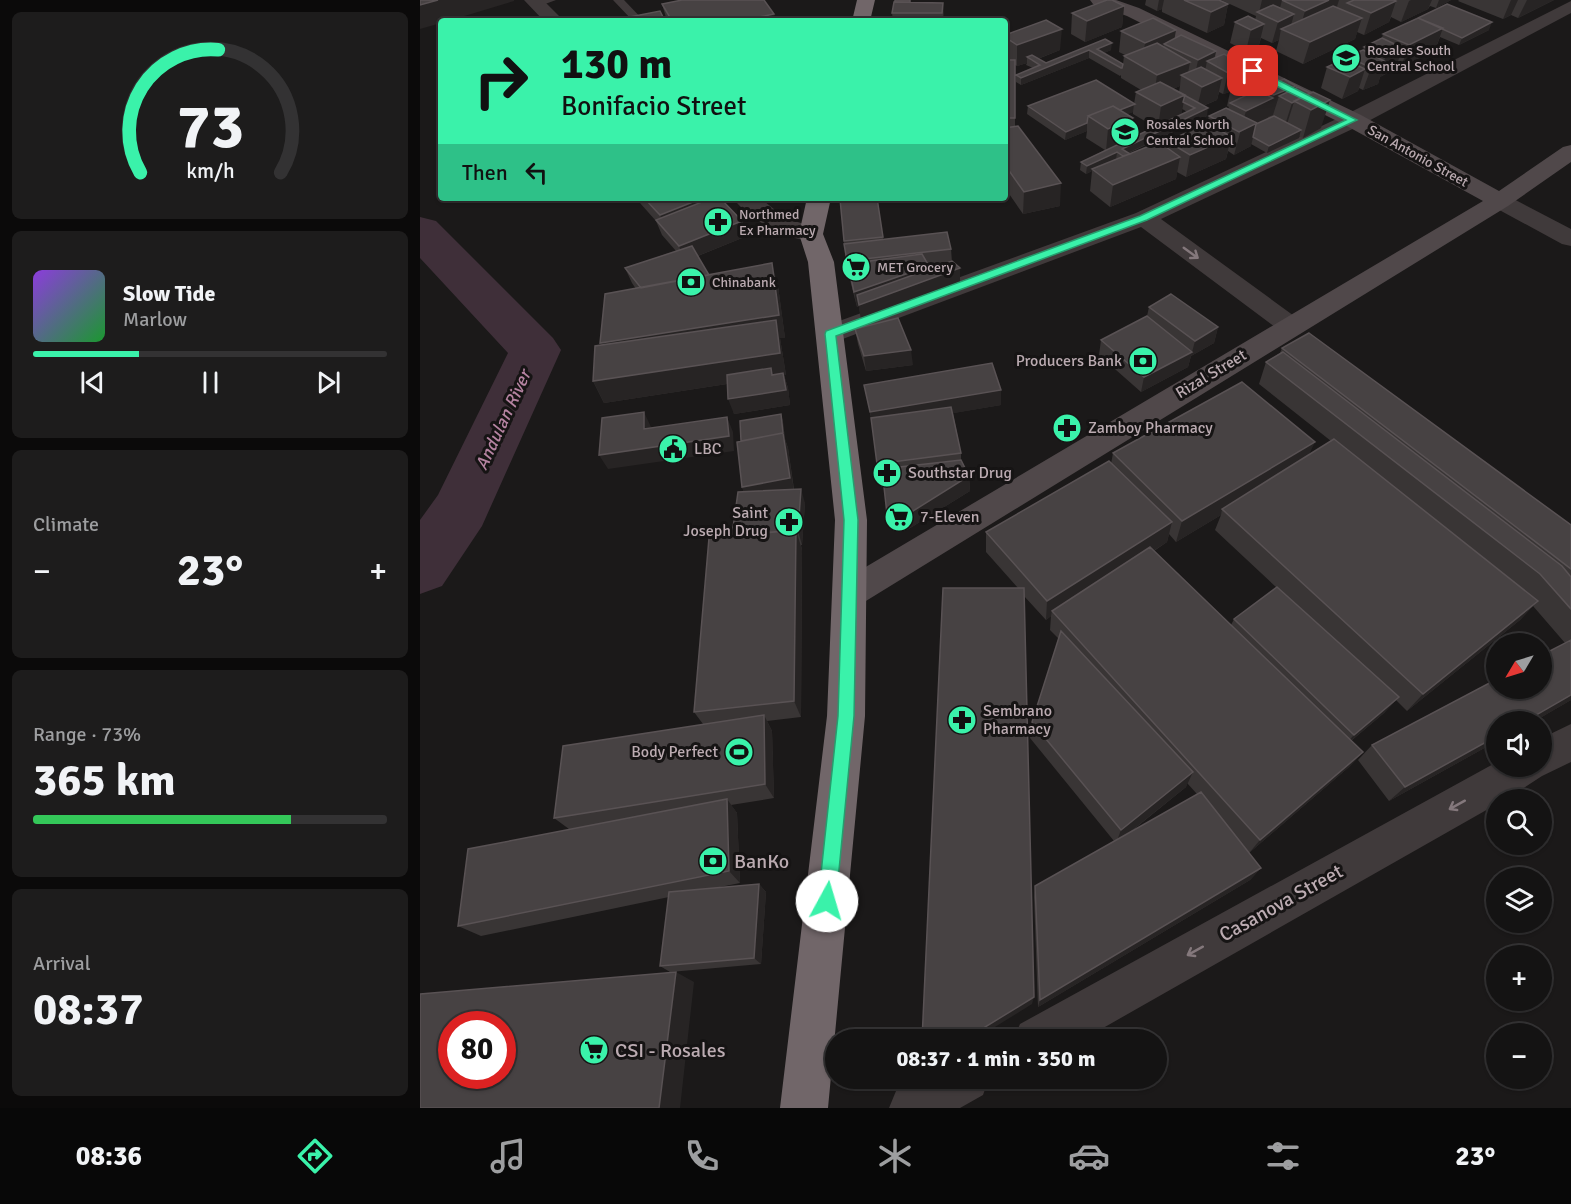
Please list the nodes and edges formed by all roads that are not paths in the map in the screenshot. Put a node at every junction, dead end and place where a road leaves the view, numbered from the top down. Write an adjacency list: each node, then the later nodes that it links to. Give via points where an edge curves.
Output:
1 (618, 0): 7 (lane)
2 (866, 0): 8 (highway)
3 (1099, 0): 9 (main road, San Antonio Street, via 1133,12)
4 (541, 1): 6 (street)
5 (1571, 6): 9 (street)
6 (553, 18)
7 (636, 18)
8 (862, 18)
9 (1353, 120): 13 (main road, San Antonio Street); 14 (street)
10 (1571, 152): 13 (main road, Rizal Street)
11 (749, 201): 15 (street, via 777,223)
12 (818, 201): 15 (highway)
13 (1500, 201): 16 (street, San Antonio Street); 17 (main road, Rizal Street)
14 (1144, 218): 17 (street, one-way to 17); 18 (street)
15 (811, 234): 18 (highway, via 821,262)
16 (1571, 239)
17 (1292, 327): 19 (main road, Rizal Street)
18 (830, 334): 19 (highway, via 851,520)
19 (849, 594): 25 (highway, via 846,716)
20 (1571, 742): 21 (street)
21 (1552, 752)
22 (1507, 777): 23 (street, Casanova Street, one-way to 23)
23 (1056, 1029)
24 (947, 1089): 26 (street)
25 (804, 1108)
26 (913, 1108)

